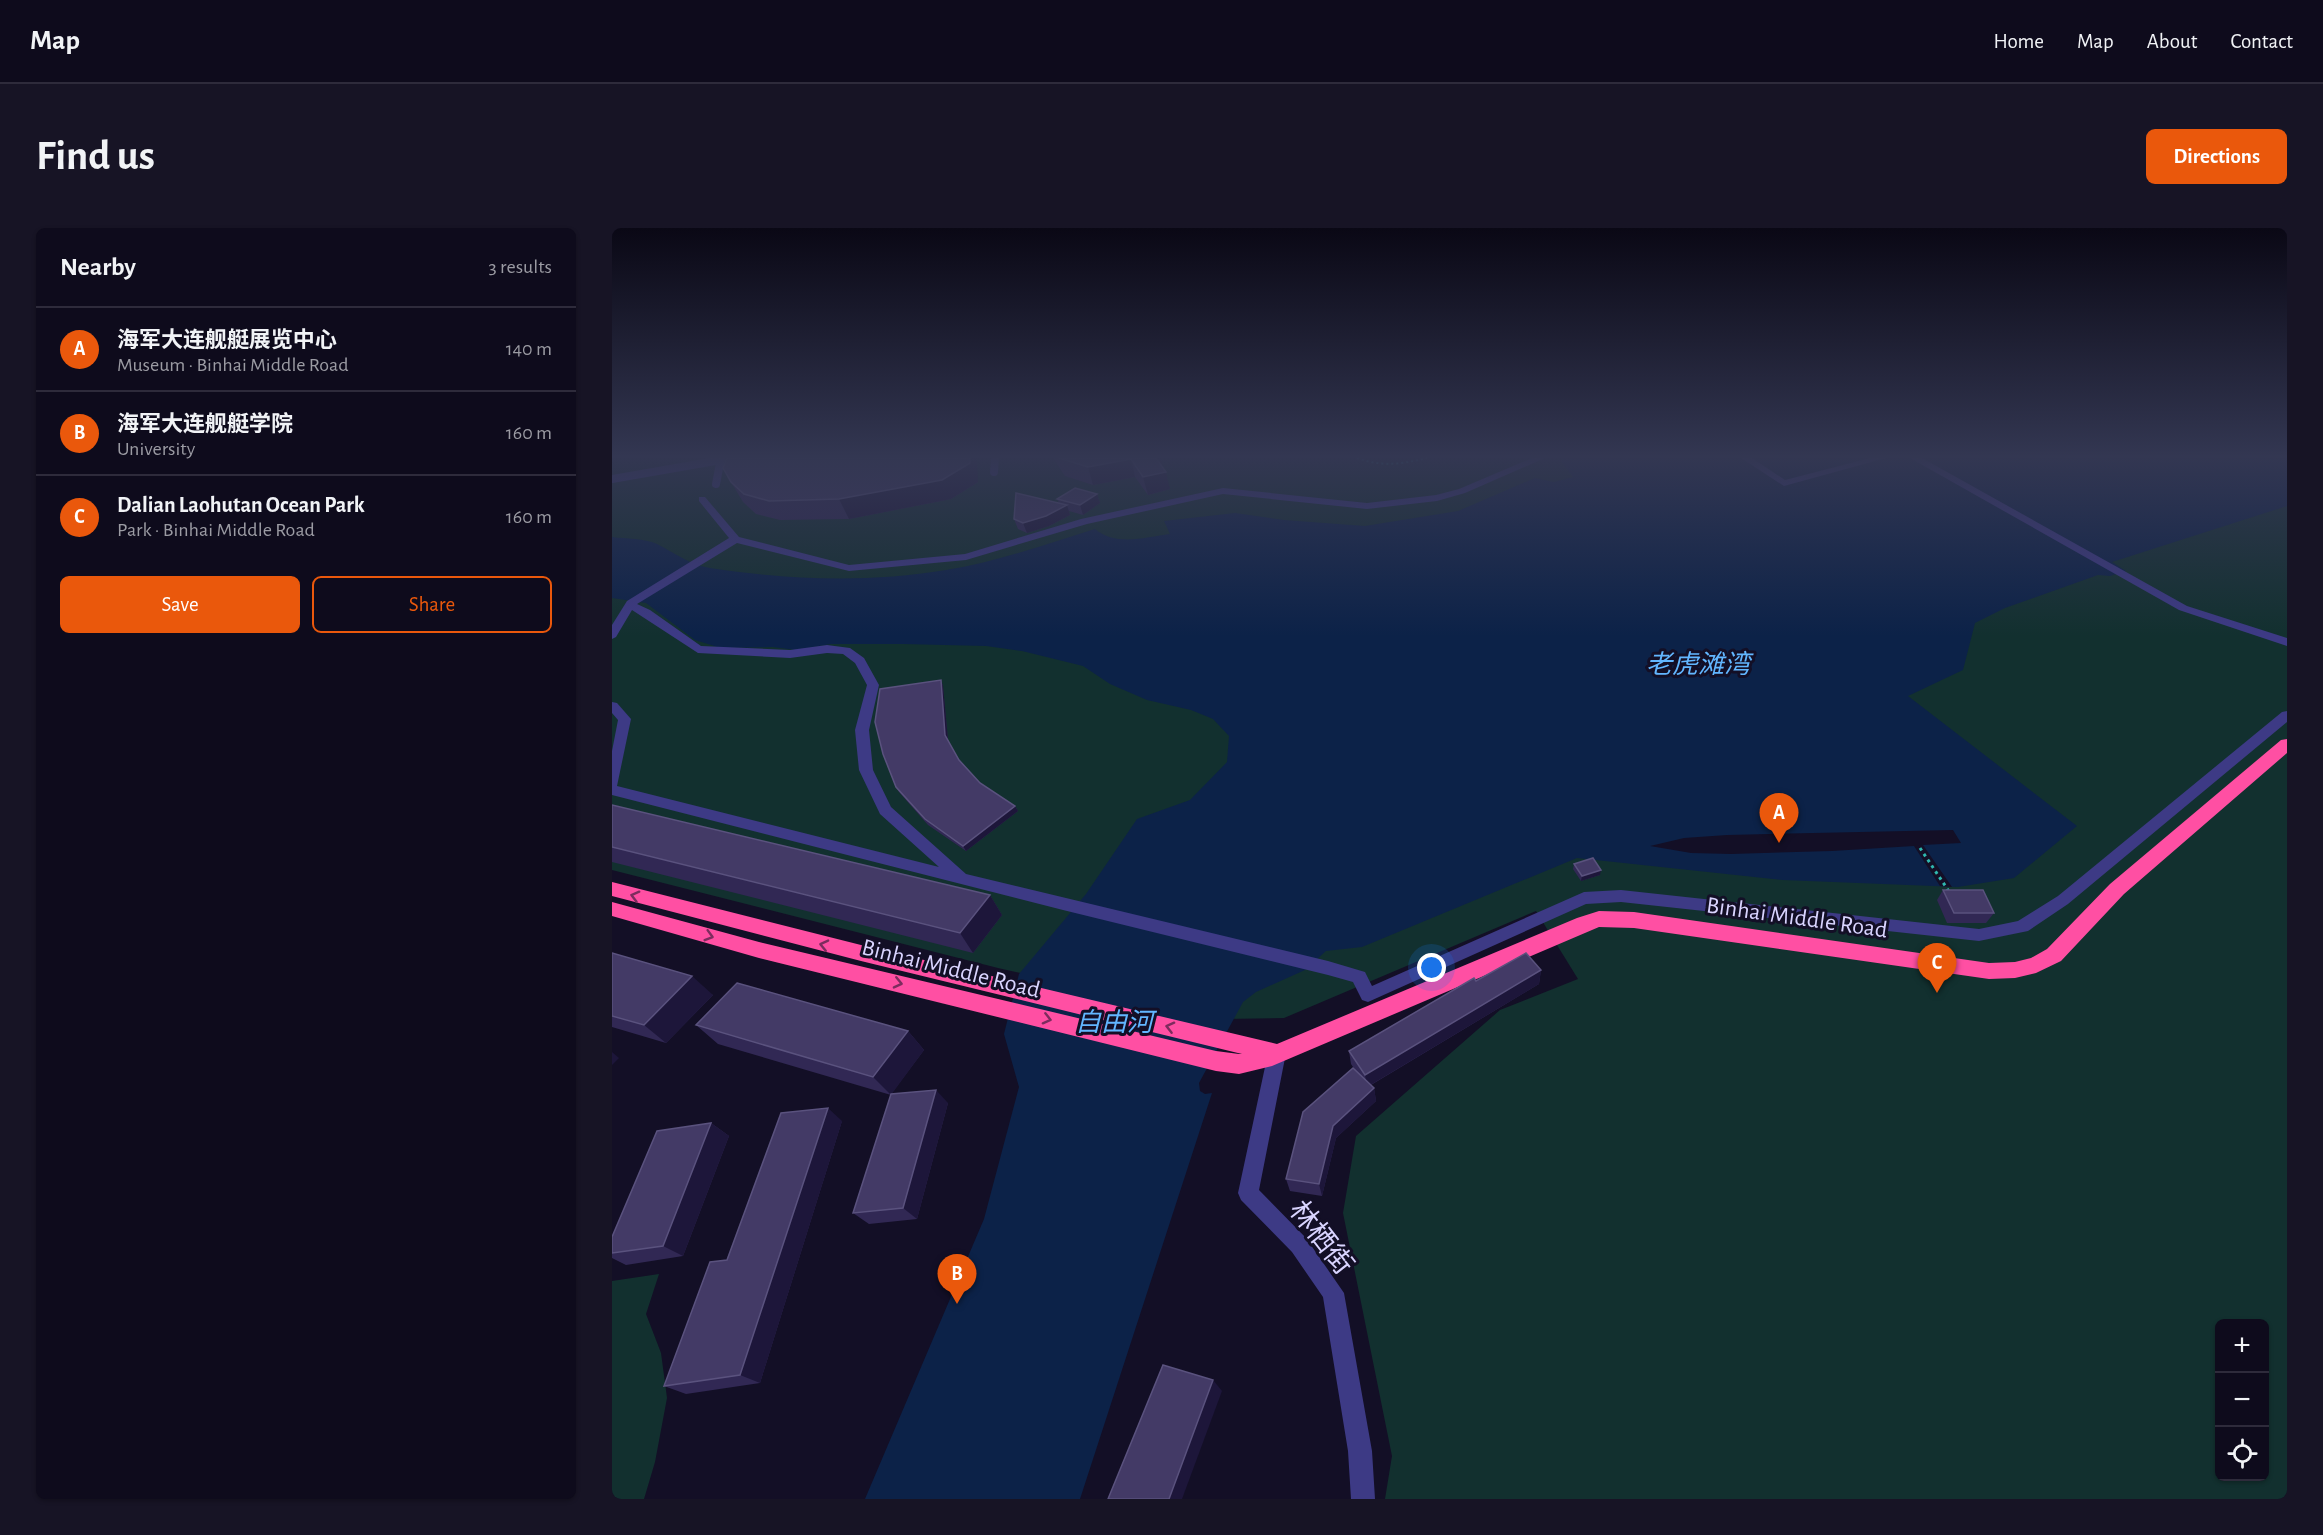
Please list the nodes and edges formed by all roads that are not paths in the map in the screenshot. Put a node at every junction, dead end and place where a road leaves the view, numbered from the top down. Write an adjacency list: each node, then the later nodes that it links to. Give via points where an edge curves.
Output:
1 (717, 517): 4 (street)
2 (1103, 517): 4 (street, via 966,556 849,568)
3 (2020, 517): 7 (street, via 2183,608)
4 (735, 539): 5 (street)
5 (631, 604): 6 (street); 13 (street, via 698,649 790,654 827,649 846,651 860,661 873,685 862,730 866,770 880,800 885,810)
6 (612, 635)
7 (2287, 642)
8 (612, 706): 11 (street, via 625,719)
9 (2287, 716): 13 (street, via 2063,900 2022,927 1978,935 1621,896 1584,898 1368,994 1359,977 1328,968)
10 (2287, 744): 16 (highway, Binhai Middle Road, via 2117,889 2054,955 2037,965 1989,971 1634,920 1599,919)
11 (612, 784)
12 (612, 790): 13 (street)
13 (963, 879)
14 (612, 889): 16 (highway, Binhai Middle Road, one-way to 14, via 775,934)
15 (612, 909): 16 (highway, Binhai Middle Road, one-way to 16, via 759,950 1216,1061 1245,1063)
16 (1277, 1053): 17 (street, 林栖街, via 1248,1193 1299,1245 1333,1293 1360,1451)
17 (1363, 1499)

